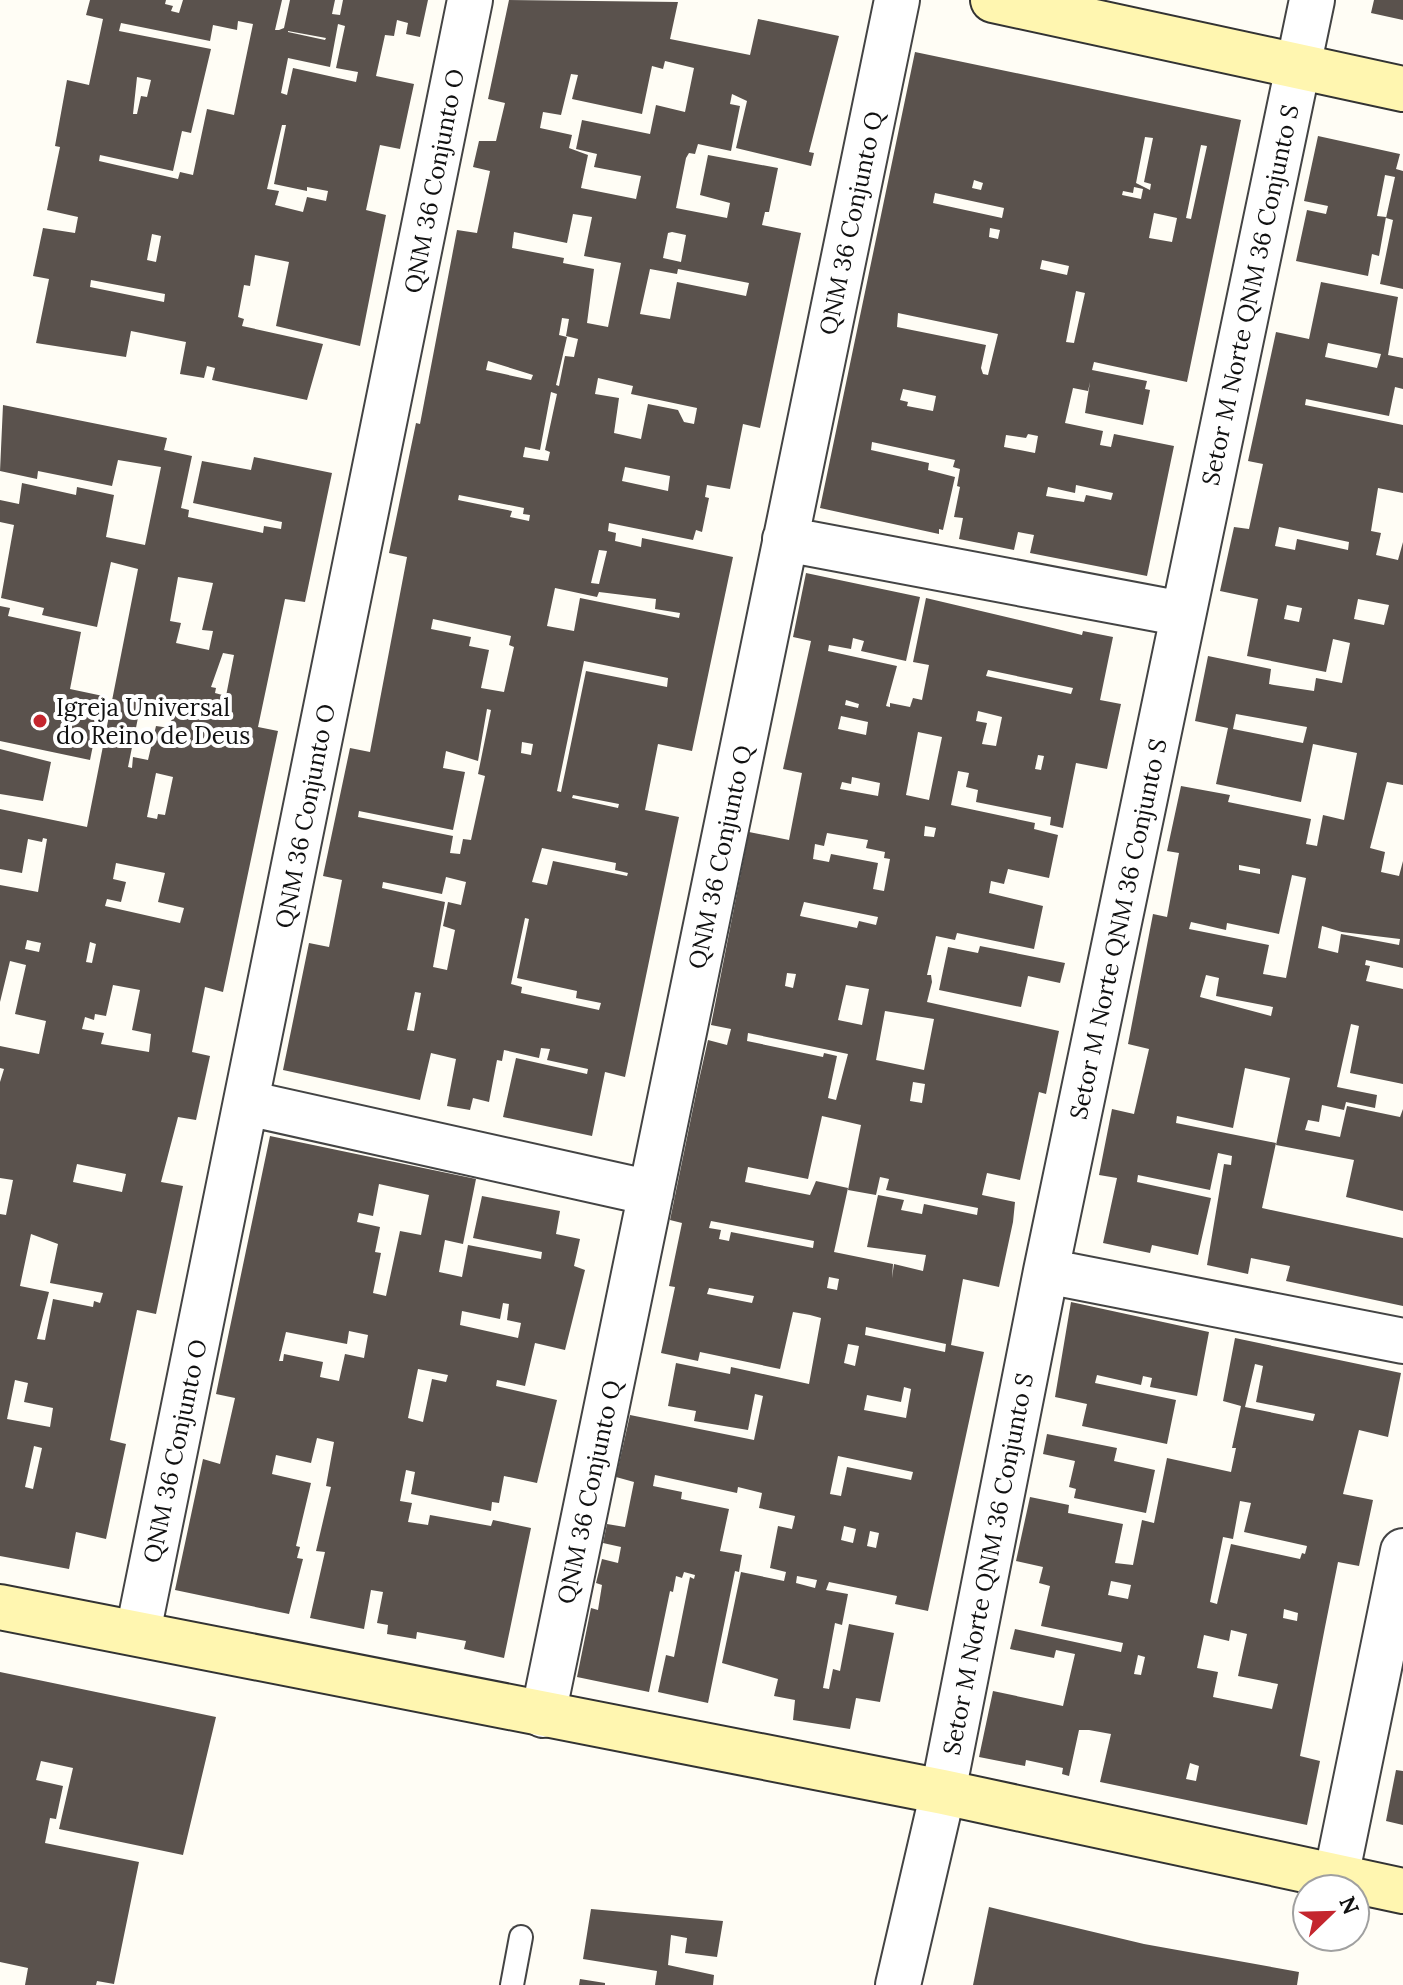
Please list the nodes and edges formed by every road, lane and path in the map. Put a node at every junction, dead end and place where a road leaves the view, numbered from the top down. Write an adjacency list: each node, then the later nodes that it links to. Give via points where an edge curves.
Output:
1 (470, 0): 9 (street, QNM 36 Conjunto O)
2 (897, 0): 7 (street, QNM 36 Conjunto Q)
3 (993, 0): 5 (street)
4 (1312, 0): 5 (street, Setor M Norte QNM 36 Conjunto S)
5 (1297, 68): 6 (street); 8 (street, Setor M Norte QNM 36 Conjunto S)
6 (1403, 89)
7 (785, 539): 8 (street); 10 (street, QNM 36 Conjunto Q)
8 (1183, 614): 11 (street, Setor M Norte QNM 36 Conjunto S)
9 (247, 1103): 10 (street); 15 (street, QNM 36 Conjunto O)
10 (651, 1193): 16 (street, QNM 36 Conjunto Q)
11 (1046, 1271): 12 (street); 17 (street, Setor M Norte QNM 36 Conjunto S)
12 (1403, 1341)
13 (1403, 1551): 19 (street)
14 (0, 1607): 15 (street)
15 (138, 1632): 16 (street)
16 (543, 1715): 17 (street)
17 (943, 1792): 18 (street); 24 (street, Setor M Norte QNM 36 Conjunto S)
18 (1318, 1873)
19 (1337, 1873)
20 (1371, 1884): 21 (street)
21 (1403, 1891)
22 (521, 1937): 23 (lane)
23 (512, 1985)
24 (898, 1985)

